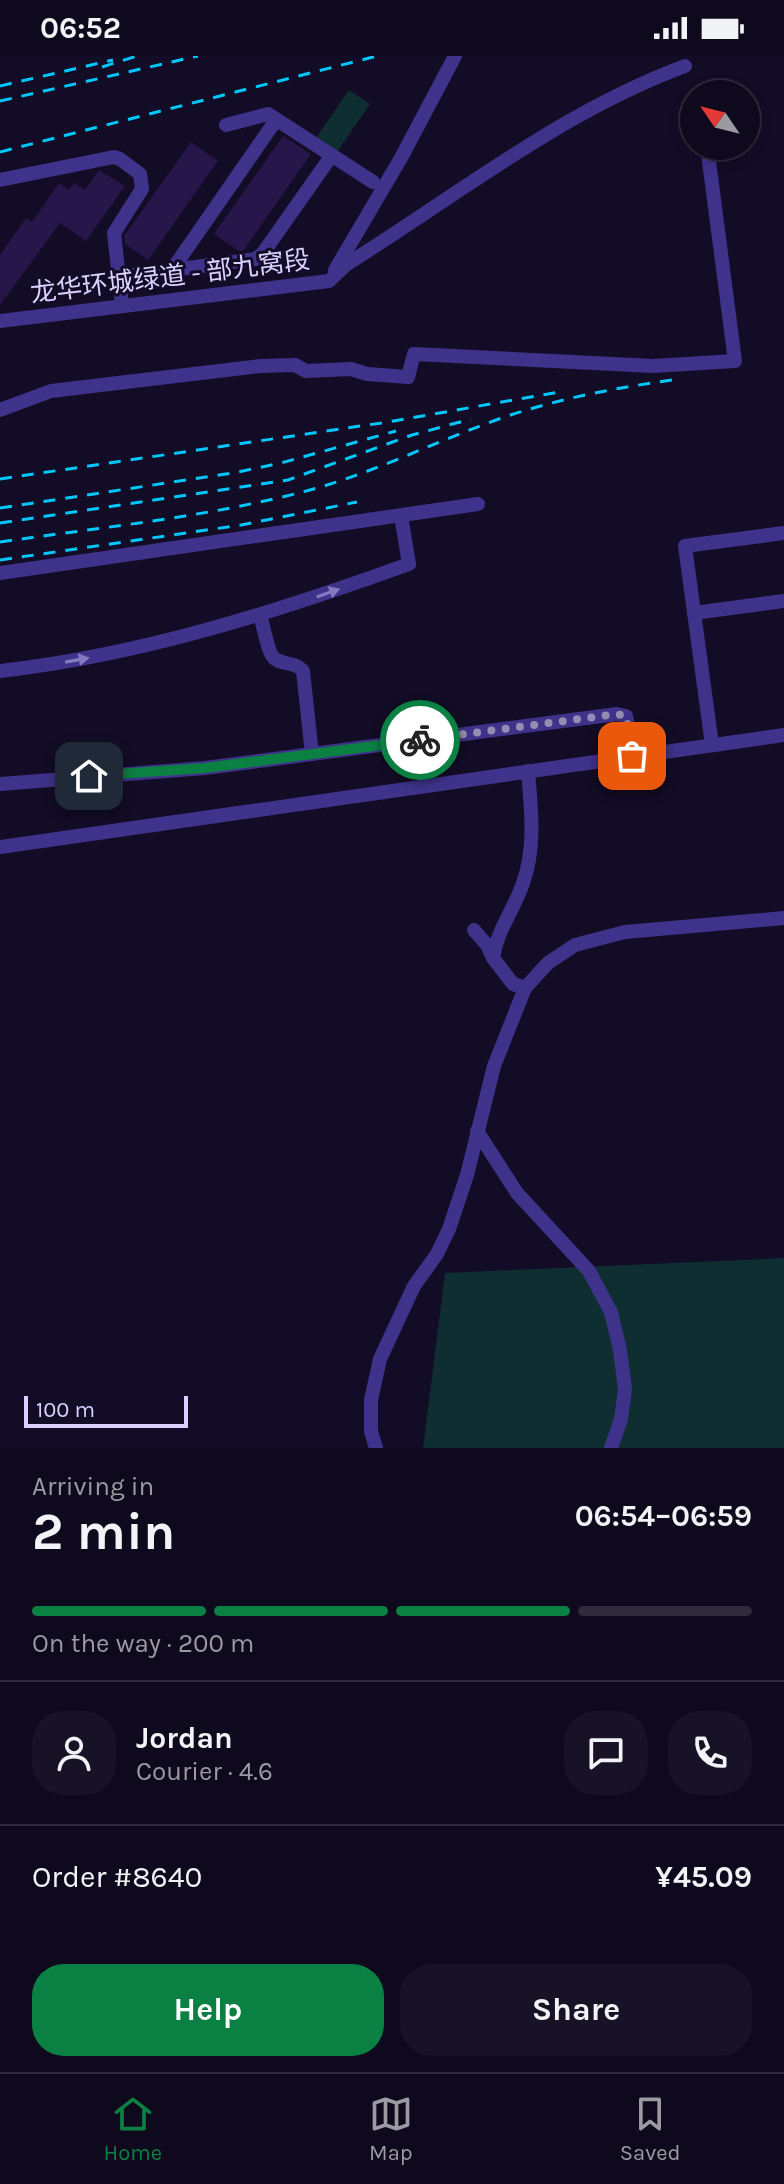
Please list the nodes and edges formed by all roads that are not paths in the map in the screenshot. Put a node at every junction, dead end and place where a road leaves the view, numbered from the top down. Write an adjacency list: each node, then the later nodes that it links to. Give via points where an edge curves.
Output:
1 (455, 56): 11 (street, 龙华环城绿道 - 部九窝段)
2 (685, 66): 11 (street, via 547,133)
3 (276, 120): 4 (street, via 268,114); 5 (street); 9 (street)
4 (226, 125)
5 (332, 155): 8 (street); 9 (street, via 256,259)
6 (709, 160): 14 (street, via 735,361 653,366 414,354 408,377 260,366 51,391)
7 (0, 180): 10 (street, via 106,158 134,168 142,189 114,233)
8 (373, 182)
9 (172, 270): 10 (street)
10 (118, 277): 12 (street)
11 (329, 281): 12 (street, 龙华环城绿道 - 部九窝段)
12 (122, 305): 13 (street, 龙华环城绿道 - 部九窝段)
13 (0, 321)
14 (0, 410)
15 (478, 504): 16 (street)
16 (401, 516): 18 (street); 21 (street, one-way to 16, via 409,564)
17 (784, 533): 20 (street, via 685,546)
18 (0, 573)
19 (784, 601): 20 (street)
20 (694, 613): 24 (street)
21 (260, 615): 22 (street, one-way to 21, via 114,654); 25 (street, via 272,655 303,671)
22 (0, 671)
23 (784, 735): 24 (street)
24 (712, 745): 26 (street)
25 (308, 754): 26 (street, via 617,714 626,716); 28 (street)
26 (628, 757): 27 (street)
27 (528, 771): 29 (street); 32 (street, via 529,862)
28 (0, 784)
29 (0, 847)
30 (784, 918): 33 (street, via 600,938 575,945)
31 (474, 930): 32 (street)
32 (493, 958): 33 (street, via 513,984)
33 (525, 988): 34 (street, via 494,1066)
34 (477, 1131): 35 (street, via 449,1229 414,1286 380,1359 371,1400); 36 (street, via 517,1193 589,1271 611,1312 625,1389)
35 (376, 1448)
36 (611, 1448)

